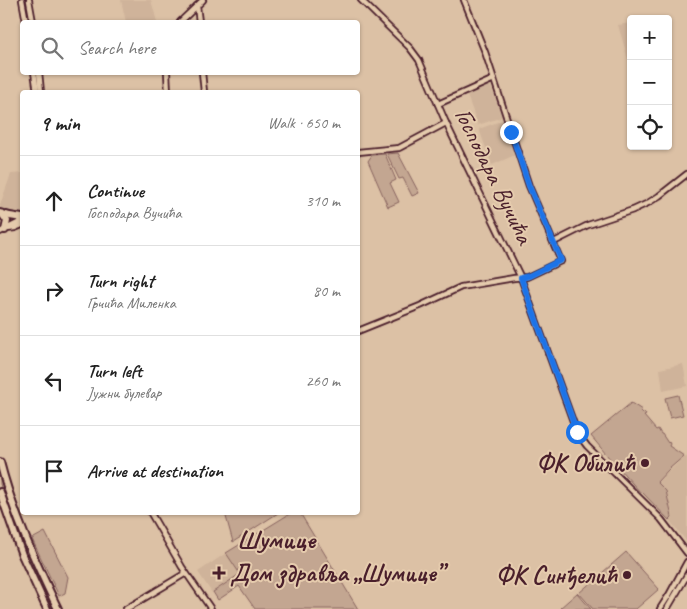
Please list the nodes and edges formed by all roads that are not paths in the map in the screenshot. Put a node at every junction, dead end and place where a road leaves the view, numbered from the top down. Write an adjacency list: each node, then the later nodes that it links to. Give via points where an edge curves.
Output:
1 (22, 0): 7 (main road)
2 (28, 0): 8 (main road)
3 (203, 0): 6 (main road)
4 (361, 0): 20 (main road, Господара Вучића, via 414,53)
5 (464, 0): 15 (main road)
6 (198, 6): 9 (main road); 10 (main road)
7 (26, 20)
8 (33, 20)
9 (182, 20)
10 (199, 20)
11 (34, 75): 16 (main road)
12 (39, 75): 17 (main road)
13 (167, 75): 18 (main road)
14 (202, 75): 19 (main road)
15 (494, 79): 20 (main road); 29 (main road, via 529,186)
16 (37, 90)
17 (41, 90)
18 (168, 90)
19 (204, 90)
20 (438, 104): 21 (main road, Господара Вучића)
21 (446, 123): 22 (main road, via 399,148); 30 (main road, Господара Вучића)
22 (360, 152)
23 (687, 174): 29 (main road, via 648,203 588,225)
24 (1, 213): 25 (highway); 28 (highway, via 7,221)
25 (20, 219)
26 (20, 220): 28 (main road)
27 (20, 226): 28 (main road)
28 (4, 231)
29 (554, 242): 30 (main road, via 561,260)
30 (521, 278): 31 (main road, via 460,287); 35 (main road, Господара Вучића, via 579,435 666,525)
31 (360, 330)
32 (0, 462): 40 (highway, via 17,518)
33 (0, 492): 39 (highway, via 22,555)
34 (152, 515): 37 (main road)
35 (687, 553)
36 (687, 562): 43 (main road)
37 (186, 573): 41 (main road); 42 (main road)
38 (687, 575): 44 (main road)
39 (47, 609)
40 (58, 609)
41 (126, 609)
42 (211, 609)
43 (660, 609)
44 (667, 609)

